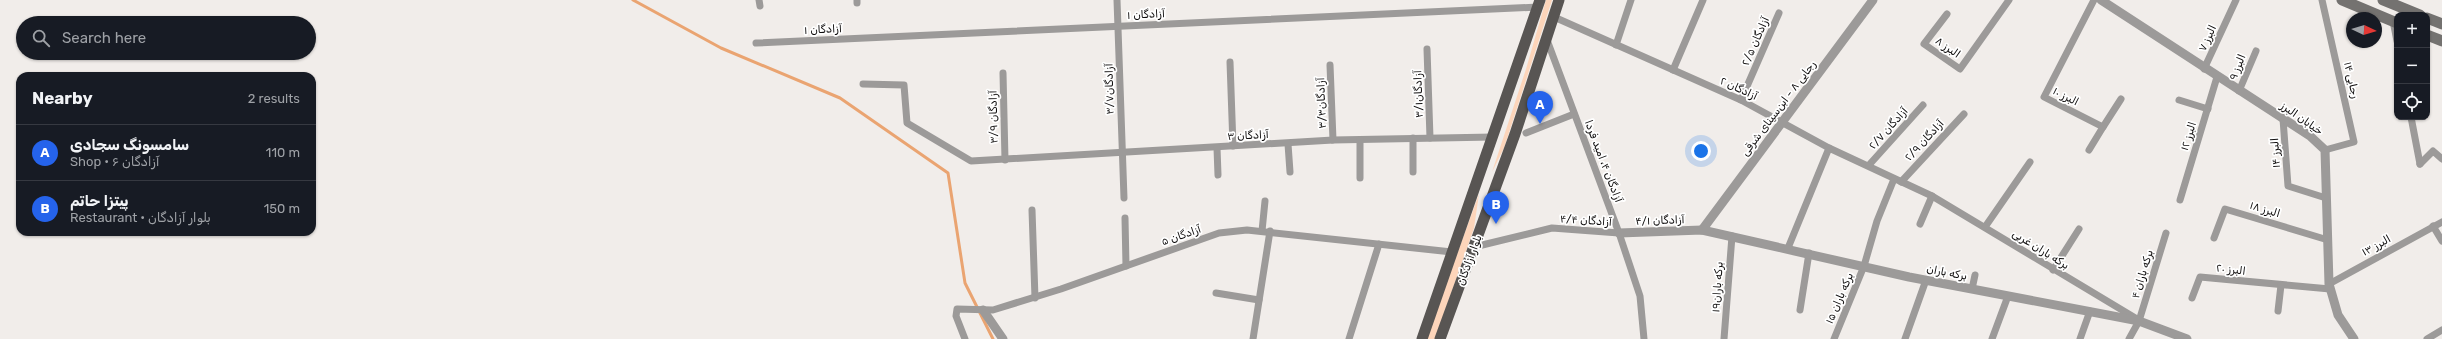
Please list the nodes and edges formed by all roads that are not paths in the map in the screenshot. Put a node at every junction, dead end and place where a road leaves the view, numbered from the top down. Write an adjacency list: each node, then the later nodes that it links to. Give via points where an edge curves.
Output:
1 (1117, 0): 21 (street, آزادگان۳/۷)
2 (1559, 0): 17 (main road, بلوار آزادگان)
3 (1631, 0): 26 (street)
4 (1703, 0): 32 (street)
5 (1873, 0): 46 (street, رجایی ۸ - ابن‌سینای شرقی)
6 (2009, 0): 16 (street, البرز ۸, via 1960,69 1924,44)
7 (2094, 0): 47 (street, البرز ۱۰, via 2044,97)
8 (2101, 0): 31 (street, خیابان البرز)
9 (2236, 0): 31 (street, البرز ۷)
10 (2322, 0): 59 (street, رجایی ۱۴, via 2354,142)
11 (2342, 0): 19 (main road)
12 (2387, 1): 14 (main road)
13 (1538, 2): 21 (street, آزادگان ۱); 49 (main road, بلوار آزادگان)
14 (2413, 12)
15 (1779, 14): 38 (street, آزادگان ۲/۵)
16 (1946, 14)
17 (1554, 17): 23 (main road, بلوار آزادگان); 26 (street, آزادگان ۲)
18 (2430, 19): 20 (main road)
19 (2394, 22)
20 (2442, 24)
21 (1119, 26): 25 (street, آزادگان ۱); 60 (street, آزادگان۳/۷)
22 (2430, 36): 24 (main road)
23 (1547, 40): 42 (street, آزادگان ۴، امید فردا); 71 (main road, بلوار آزادگان)
24 (2442, 41)
25 (756, 43)
26 (1616, 45): 32 (street, آزادگان ۲)
27 (1427, 49): 51 (street, آزادگان۳/۱)
28 (2256, 52): 36 (street, البرز ۹)
29 (1230, 62): 55 (street)
30 (1330, 65): 52 (street, آزادگان۳/۳)
31 (2204, 69): 34 (street, خیابان البرز)
32 (1673, 70): 38 (street, آزادگان ۲)
33 (1003, 73): 62 (street, آزادگان ۳/۹)
34 (2217, 77): 36 (street, خیابان البرز); 41 (street, البرز ۱۲)
35 (863, 84): 62 (street, آزادگان ۳, via 904,85 907,123 971,161)
36 (2239, 91): 44 (street, خیابان البرز)
37 (2121, 99): 47 (street)
38 (1741, 100): 46 (street, آزادگان ۲)
39 (2179, 100): 41 (street)
40 (1923, 105): 64 (street, آزادگان ۲/۷)
41 (2208, 109): 75 (street, البرز ۱۲)
42 (1574, 114): 48 (street); 87 (street, آزادگان ۴، امید فردا)
43 (1964, 114): 70 (street, آزادگان ۲/۹)
44 (2283, 119): 59 (street, خیابان البرز, via 2310,136); 74 (street, البرز ۱۴, via 2288,186)
45 (2412, 120): 61 (street, via 2420,164 2433,151)
46 (1783, 121): 57 (street, آزادگان ۲); 85 (street, رجایی ۸ - ابن‌سینای شرقی)
47 (2103, 127): 58 (street)
48 (1526, 134)
49 (1493, 137): 51 (street, آزادگان ۳); 69 (main road, بلوار آزادگان)
50 (1413, 138): 51 (street, آزادگان ۳); 53 (street, آزادگان ۳); 66 (street)
51 (1430, 138)
52 (1333, 140): 53 (street, آزادگان ۳); 54 (street, آزادگان ۳)
53 (1360, 140): 68 (street)
54 (1288, 144): 55 (street, آزادگان ۳); 65 (street)
55 (1233, 146): 56 (street, آزادگان ۳)
56 (1217, 148): 60 (street, آزادگان ۳); 67 (street)
57 (1830, 148): 64 (street, آزادگان ۲); 95 (street)
58 (2089, 150)
59 (2325, 150): 74 (street, خیابان البرز)
60 (1122, 152): 62 (street, آزادگان ۳); 73 (street, آزادگان۳/۷)
61 (2442, 159)
62 (1005, 160)
63 (2030, 162): 82 (street)
64 (1869, 165): 70 (street, آزادگان ۲)
65 (1290, 172)
66 (1413, 172)
67 (1218, 175)
68 (1360, 178)
69 (1478, 180): 71 (main road); 96 (main road, بلوار آزادگان)
70 (1898, 180): 72 (street, آزادگان ۲); 99 (street, برکه باران ۱۵, via 1877,221)
71 (1496, 186): 94 (main road, بلوار آزادگان)
72 (1932, 196): 80 (street); 82 (street, برکه باران غربی)
73 (1124, 198)
74 (2326, 198): 91 (street, خیابان البرز)
75 (2180, 200)
76 (1265, 201): 84 (street)
77 (1032, 210): 108 (street)
78 (1125, 218): 98 (street)
79 (2442, 222): 81 (street, البرز ۱۳)
80 (1920, 224)
81 (2433, 226): 92 (street); 104 (street, البرز ۱۳)
82 (1984, 227): 100 (street, برکه باران غربی)
83 (2078, 229): 100 (street)
84 (1262, 230): 86 (street, آزادگان ۵); 98 (street, آزادگان ۵, via 1219,233)
85 (1702, 230): 87 (street, آزادگان ۴/۱); 89 (street, برکه باران)
86 (1270, 231): 93 (street, آزادگان ۵); 110 (street)
87 (1619, 233): 94 (street, آزادگان ۴/۴, via 1552,228); 123 (street, آزادگان ۴، امید فردا, via 1640,296)
88 (2166, 233): 115 (street, برکه باران ۴)
89 (1732, 236): 95 (street, برکه باران); 124 (street, برکه باران۱۹)
90 (2214, 238): 91 (street, البرز ۱۸, via 2225,209)
91 (2328, 240): 104 (street, خیابان البرز)
92 (2442, 241)
93 (1379, 244): 96 (street, آزادگان ۵); 120 (street)
94 (1474, 247): 122 (main road, بلوار آزادگان)
95 (1788, 248): 97 (street, برکه باران)
96 (1452, 252): 121 (main road, بلوار آزادگان)
97 (1809, 253): 99 (street, برکه باران); 112 (street)
98 (1126, 266): 108 (street, آزادگان ۵)
99 (1864, 266): 102 (street, برکه باران); 125 (street, برکه باران ۱۵)
100 (2053, 270): 115 (street, برکه باران غربی)
101 (1975, 275): 105 (street)
102 (1926, 280): 105 (street, برکه باران); 126 (street)
103 (2281, 285): 104 (street, البرز ۲۰); 109 (street, البرز ۲۰, via 2200,277); 114 (street)
104 (2330, 286): 131 (street, خیابان البرز, via 2338,315)
105 (1972, 289): 107 (street, برکه باران)
106 (1216, 293): 110 (street)
107 (2008, 296): 113 (street, برکه باران); 127 (street)
108 (1035, 298): 111 (street, آزادگان ۵, via 993,310)
109 (2192, 298)
110 (1259, 300): 119 (street)
111 (982, 310): 117 (street, آزادگان ۵, via 957,309 956,316); 118 (street)
112 (1800, 310)
113 (2090, 311): 115 (street, برکه باران); 128 (street)
114 (2278, 311)
115 (2139, 321): 129 (street, برکه باران ۴); 130 (street, برکه باران)
116 (2442, 330): 132 (street)
117 (965, 339)
118 (1003, 339)
119 (1253, 339)
120 (1349, 339)
121 (1422, 339)
122 (1440, 339)
123 (1644, 339)
124 (1724, 339)
125 (1834, 339)
126 (1905, 339)
127 (1992, 339)
128 (2080, 339)
129 (2129, 339)
130 (2187, 339)
131 (2354, 339)
132 (2427, 339)

